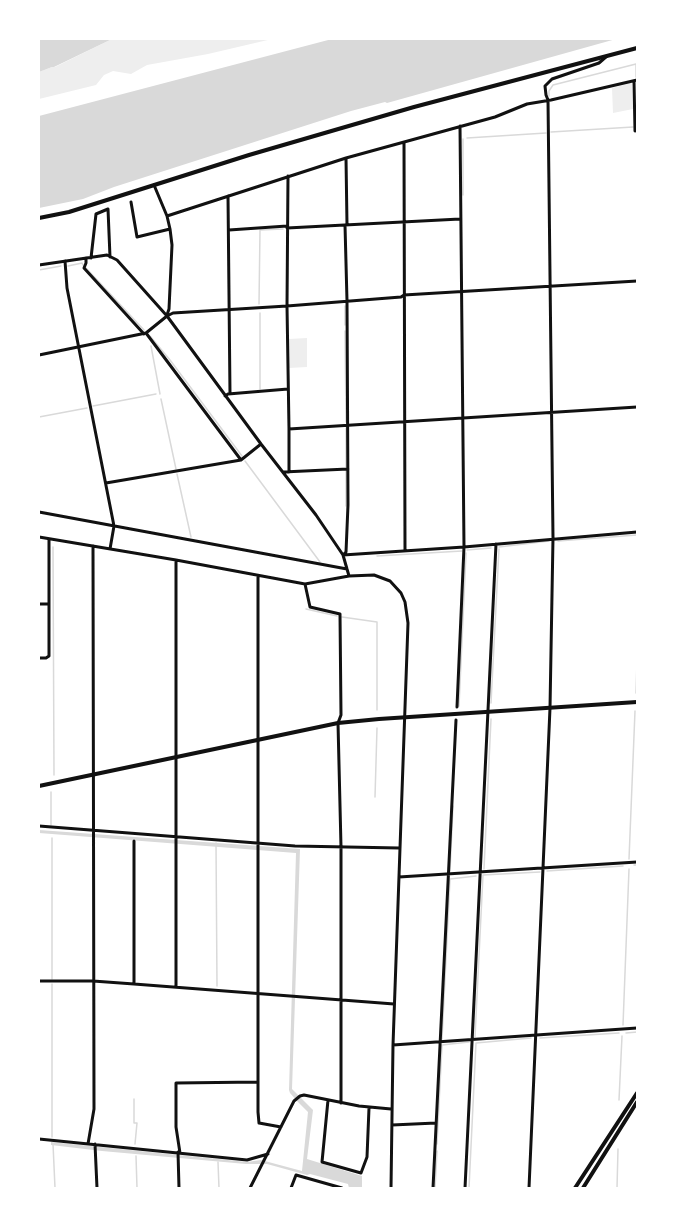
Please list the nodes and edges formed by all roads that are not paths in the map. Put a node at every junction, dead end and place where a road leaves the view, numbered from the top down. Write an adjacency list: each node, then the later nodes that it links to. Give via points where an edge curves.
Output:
1 (637, 48): 2 (street)
2 (609, 55): 4 (street, via 599,63 552,79 545,86); 10 (street, via 414,107)
3 (635, 80): 4 (street); 6 (street)
4 (548, 100): 5 (street); 26 (street)
5 (460, 126): 7 (street); 15 (street)
6 (635, 131)
7 (404, 141): 8 (street); 16 (street)
8 (346, 158): 9 (street); 17 (street)
9 (288, 176): 11 (street); 18 (street)
10 (154, 185): 13 (street); 14 (street)
11 (228, 196): 13 (street); 20 (street)
12 (131, 202): 19 (street, via 137,237)
13 (167, 216): 19 (street)
14 (39, 218)
15 (460, 219): 16 (street); 27 (street)
16 (404, 222): 17 (street); 28 (street)
17 (346, 225): 18 (street); 29 (street)
18 (287, 227): 20 (street); 30 (street)
19 (170, 229): 32 (street, via 172,256)
20 (229, 230): 31 (street)
21 (110, 257): 22 (street); 22 (street, via 108,209 96,214); 32 (street, via 117,260)
22 (88, 258): 23 (street); 33 (street, via 84,268)
23 (65, 261): 24 (street); 34 (street)
24 (39, 266)
25 (637, 281): 26 (street)
26 (551, 286): 27 (street); 40 (street)
27 (461, 291): 28 (street); 41 (street)
28 (404, 295): 29 (street); 42 (street)
29 (347, 301): 30 (street); 43 (street)
30 (287, 306): 31 (street); 36 (street)
31 (230, 309): 32 (street, via 173,312); 37 (street)
32 (166, 316): 33 (street); 38 (street)
33 (145, 333): 34 (street); 46 (street)
34 (79, 347): 35 (street); 50 (street)
35 (39, 355)
36 (288, 389): 37 (street); 44 (street)
37 (230, 394): 38 (street)
38 (225, 396): 45 (street)
39 (637, 407): 40 (street)
40 (552, 413): 41 (street); 55 (street)
41 (463, 418): 42 (street); 59 (street)
42 (405, 422): 43 (street); 61 (street)
43 (348, 425): 44 (street); 47 (street)
44 (289, 429): 49 (street)
45 (261, 444): 46 (street); 48 (street)
46 (242, 460): 50 (street)
47 (348, 469): 49 (street); 62 (street)
48 (283, 472): 49 (street); 62 (street)
49 (289, 472)
50 (106, 483): 52 (street)
51 (39, 512): 52 (street)
52 (114, 526): 60 (street); 64 (street)
53 (637, 532): 55 (street)
54 (39, 537): 56 (street)
55 (553, 538): 57 (street); 73 (street)
56 (49, 539): 58 (street); 69 (street)
57 (496, 544): 59 (street); 74 (street)
58 (93, 546): 60 (street); 80 (street)
59 (464, 547): 61 (street); 72 (street)
60 (110, 549): 63 (street)
61 (405, 551): 62 (street)
62 (343, 555): 64 (street)
63 (176, 560): 65 (street); 79 (street)
64 (347, 569): 66 (street)
65 (258, 576): 67 (street); 78 (street)
66 (349, 576): 67 (street); 75 (street, via 382,577 395,586 405,602)
67 (304, 584): 77 (street, via 310,607 340,614)
68 (39, 604): 69 (street)
69 (49, 604): 70 (street, via 49,656)
70 (39, 658)
71 (637, 702): 73 (street)
72 (457, 707)
73 (550, 708): 74 (street); 90 (street)
74 (488, 711): 75 (street); 91 (street)
75 (405, 717): 77 (street); 88 (street)
76 (456, 720): 92 (street)
77 (338, 723): 78 (street); 87 (street)
78 (257, 741): 79 (street); 86 (street)
79 (175, 758): 80 (street); 84 (street)
80 (94, 775): 81 (street); 83 (street)
81 (39, 786)
82 (39, 826): 83 (street)
83 (93, 832): 84 (street); 95 (street)
84 (176, 838): 86 (street); 97 (street)
85 (134, 840): 96 (street)
86 (258, 844): 87 (street); 98 (street)
87 (341, 847): 88 (street); 99 (street)
88 (399, 848): 93 (street)
89 (637, 862): 90 (street)
90 (544, 868): 91 (street); 102 (street)
91 (481, 872): 92 (street); 103 (street)
92 (448, 874): 93 (street); 104 (street)
93 (399, 877): 100 (street)
94 (39, 981): 95 (street)
95 (93, 981): 96 (street); 117 (street, via 94,1109)
96 (134, 984): 97 (street)
97 (176, 986): 98 (street)
98 (258, 994): 99 (street); 106 (street)
99 (340, 1000): 100 (street); 110 (street)
100 (394, 1004): 105 (street)
101 (637, 1028): 102 (street)
102 (536, 1035): 103 (street); 131 (street)
103 (473, 1040): 104 (street); 130 (street)
104 (440, 1042): 105 (street); 113 (street)
105 (393, 1045): 112 (street)
106 (259, 1082): 115 (street, via 259,1124); 119 (street, via 177,1083)
107 (637, 1093): 132 (street)
108 (328, 1100): 110 (street); 111 (street, via 322,1162 362,1173 367,1158); 115 (street, via 300,1096)
109 (637, 1102): 133 (street)
110 (340, 1103): 111 (street)
111 (369, 1107): 112 (street)
112 (392, 1109): 114 (street)
113 (436, 1123): 114 (street); 129 (street)
114 (392, 1125): 128 (street)
115 (281, 1127): 120 (street)
116 (39, 1139): 117 (street)
117 (88, 1144): 118 (street)
118 (95, 1147): 119 (street); 122 (street)
119 (178, 1154): 120 (street, via 247,1160); 123 (street)
120 (268, 1154): 124 (street)
121 (320, 1182): 125 (street, via 296,1175); 126 (street); 127 (street)
122 (97, 1188)
123 (179, 1188)
124 (250, 1188)
125 (291, 1188)
126 (320, 1188)
127 (342, 1188)
128 (391, 1188)
129 (433, 1188)
130 (465, 1188)
131 (529, 1188)
132 (575, 1188)
133 (583, 1188)

